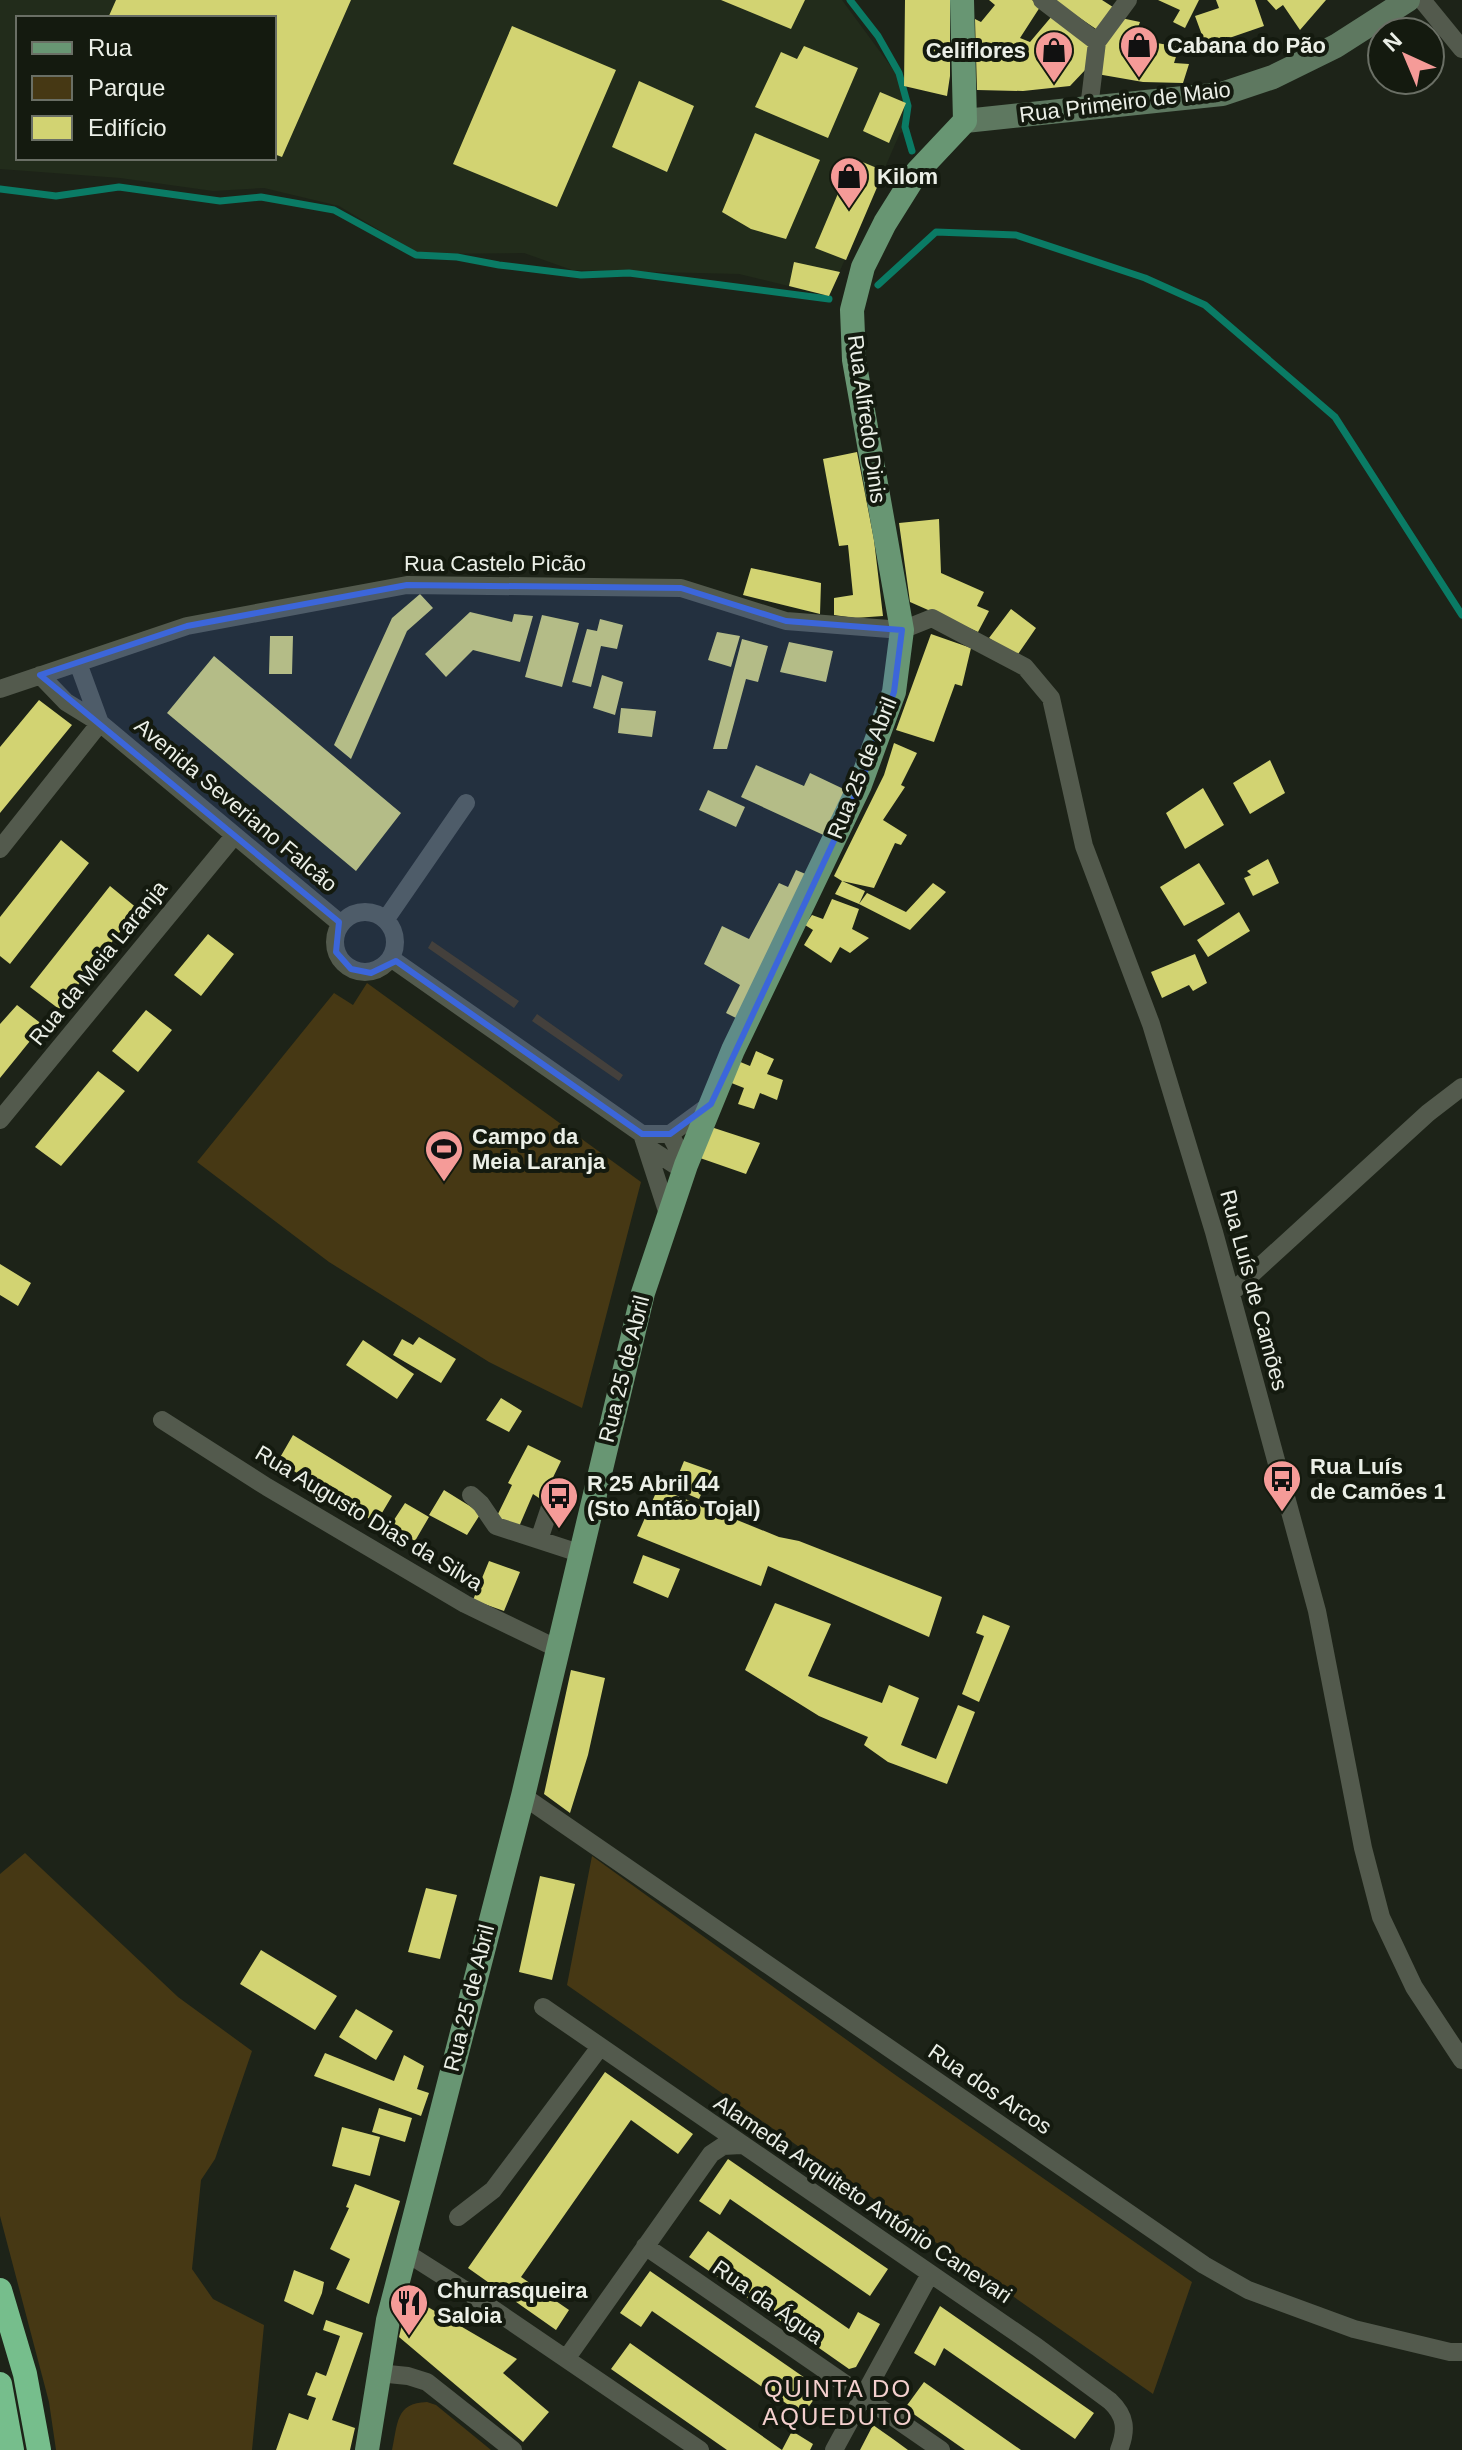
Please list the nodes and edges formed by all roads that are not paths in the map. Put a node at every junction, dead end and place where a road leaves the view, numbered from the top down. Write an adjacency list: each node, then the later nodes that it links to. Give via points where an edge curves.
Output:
1 (962, 0): 9 (main road)
2 (1042, 0): 7 (street)
3 (1128, 0): 7 (street)
4 (1408, 0): 5 (street, Rua Primeiro de Maio)
5 (1385, 16)
6 (1366, 28): 8 (street, Rua Primeiro de Maio, via 1273,77 1222,94)
7 (1097, 42): 8 (street)
8 (1089, 108): 9 (street, Rua Primeiro de Maio)
9 (965, 121): 10 (main road, Rua Alfredo Dinis, via 917,172 885,223 863,267 852,310 854,360)
10 (902, 630): 11 (street, Rua Castelo Picão, via 786,621 681,588 407,585 187,626); 22 (main road, Rua 25 de Abril, via 894,692 865,771); 28 (street, Rua Luís de Camões, via 932,618 1025,667 1051,698 1084,846 1151,1024)
11 (78, 663): 12 (street, Rua Castelo Picão); 14 (street)
12 (40, 675): 13 (street, Rua Castelo Picão); 14 (street, Avenida Severiano Falcão, via 66,702)
13 (0, 689)
14 (100, 723): 16 (street, Avenida Severiano Falcão); 17 (street)
15 (466, 803): 18 (street)
16 (234, 836): 19 (street, Avenida Severiano Falcão); 23 (street, Rua da Meia Laranja)
17 (0, 849)
18 (386, 919): 19 (street, Avenida Severiano Falcão, via 363,912); 20 (street, via 396,939)
19 (341, 924): 20 (street, Avenida Severiano Falcão, via 336,952 351,969 371,973)
20 (392, 959): 25 (street)
21 (1462, 1087): 28 (street)
22 (711, 1104): 24 (street); 26 (main road, Rua 25 de Abril)
23 (0, 1120)
24 (670, 1134): 25 (street); 26 (street)
25 (644, 1140): 26 (street, via 675,1165); 27 (street)
26 (686, 1165): 27 (main road, Rua 25 de Abril)
27 (669, 1217): 33 (main road, Rua 25 de Abril, via 643,1293)
28 (1231, 1293): 38 (street, Rua Luís de Camões, via 1317,1611 1381,1917 1414,1987)
29 (162, 1420): 34 (street, Rua Augusto Dias da Silva, via 465,1604)
30 (471, 1495): 32 (street, via 496,1526)
31 (550, 1507): 32 (street)
32 (539, 1540): 33 (street)
33 (579, 1553): 34 (main road, Rua 25 de Abril)
34 (556, 1648): 35 (main road, Rua 25 de Abril)
35 (523, 1796): 42 (main road, Rua 25 de Abril); 45 (street, Rua dos Arcos, via 1204,2265 1248,2290 1354,2329)
36 (543, 2007): 37 (street, Alameda Arquiteto António Canevari)
37 (600, 2047): 39 (street, Alameda Arquiteto António Canevari); 40 (street, via 493,2190)
38 (1462, 2060)
39 (741, 2145): 41 (street, via 723,2146 711,2154); 43 (street, Alameda Arquiteto António Canevari)
40 (458, 2217)
41 (645, 2246): 46 (street); 49 (street, Rua da Água)
42 (405, 2252): 46 (street); 47 (main road, Rua 25 de Abril)
43 (930, 2274): 49 (street); 57 (street, Alameda Arquiteto António Canevari, via 1117,2409 1125,2427)
44 (0, 2290): 51 (highway, via 25,2374)
45 (1462, 2352)
46 (566, 2359): 54 (street)
47 (378, 2373): 52 (main road, Rua 25 de Abril); 53 (street, via 427,2382)
48 (0, 2384): 50 (highway)
49 (863, 2397): 55 (street); 56 (street, Rua da Água)
50 (12, 2450)
51 (39, 2450)
52 (367, 2450)
53 (513, 2450)
54 (700, 2450)
55 (834, 2450)
56 (941, 2450)
57 (1119, 2450)

